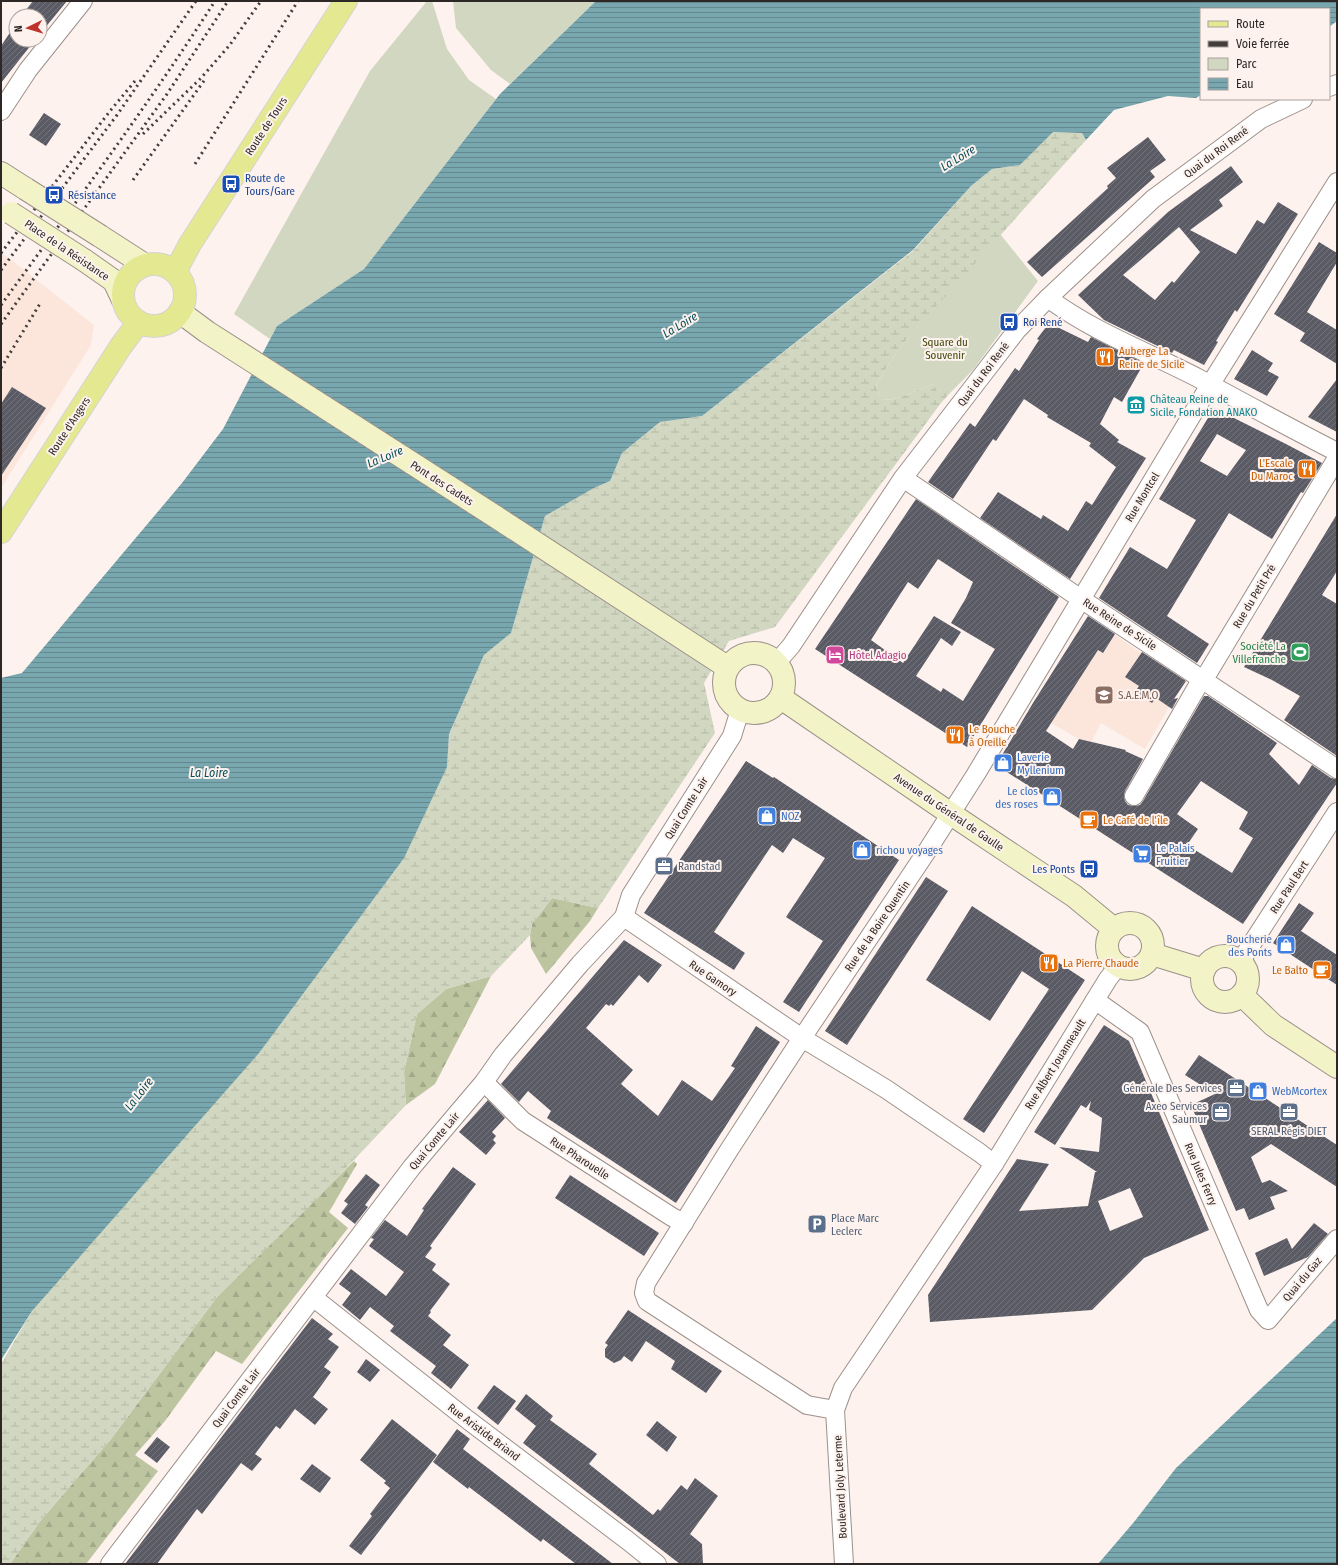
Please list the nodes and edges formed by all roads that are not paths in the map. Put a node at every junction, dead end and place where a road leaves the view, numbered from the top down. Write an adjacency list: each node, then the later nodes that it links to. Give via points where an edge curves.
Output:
1 (83, 1): 4 (street, via 28,70)
2 (346, 1): 10 (main road, Route de Tours, via 190,244)
3 (1301, 100): 11 (street, Quai du Roi René, via 1261,119 1153,198)
4 (1, 111)
5 (1, 172): 9 (main road, bridge)
6 (1337, 182): 7 (street, Rue Montcel)
7 (1332, 202): 15 (street, Rue Montcel)
8 (6, 210): 12 (main road, Place de la Résistance, bridge, via 114,281)
9 (145, 265): 10 (main road, via 161,264); 12 (main road, via 130,275 123,291)
10 (175, 272): 13 (main road, via 184,287 184,304)
11 (1048, 298): 15 (street, via 1101,331); 18 (street, Quai du Roi René, via 990,363)
12 (123, 300): 14 (main road, via 126,308)
13 (180, 312): 14 (main road, via 165,324 156,326); 22 (main road, Pont des Cadets, via 207,332)
14 (139, 322): 19 (main road, Route d'Angers)
15 (1210, 385): 16 (street); 20 (street, Rue Montcel)
16 (1337, 452)
17 (1337, 458): 23 (street, Rue du Petit Pré)
18 (903, 478): 20 (street, Rue Reine de Sicile); 21 (street, Quai du Roi René, via 791,646)
19 (1, 532)
20 (1081, 599): 23 (street, Rue Reine de Sicile); 29 (street, Rue Montcel)
21 (777, 662): 22 (main road, via 760,652 750,652 741,654); 24 (main road, via 784,679 784,689)
22 (727, 667): 25 (main road, via 724,676 726,696)
23 (1203, 679): 26 (street, Rue Reine de Sicile); 27 (street, Rue du Petit Pré)
24 (780, 698): 25 (main road, via 775,705 758,713); 29 (main road, Avenue du Général de Gaulle)
25 (740, 710): 30 (street, Quai Comte Lair, via 732,736 631,896)
26 (1337, 769)
27 (1134, 796)
28 (1337, 812): 33 (street, Rue Paul Bert)
29 (951, 814): 31 (main road, Avenue du Général de Gaulle, via 1074,896); 38 (street, Rue de la Boire Quentin)
30 (624, 917): 38 (street, Rue Gamory); 40 (street, Quai Comte Lair, via 580,964 503,1055)
31 (1114, 929): 32 (main road, via 1130,923 1146,929 1153,945); 34 (main road, via 1110,934 1107,948 1112,961)
32 (1152, 954): 34 (main road, via 1148,961 1137,968 1125,969); 35 (main road)
33 (1240, 962): 35 (main road, via 1220,957 1208,964); 36 (main road, via 1246,969 1248,978 1247,987)
34 (1118, 966): 37 (street, Rue Albert Jouanneault)
35 (1204, 970): 36 (main road, via 1204,986 1213,998 1220,1002 1228,1002)
36 (1242, 995): 39 (main road, via 1273,1025)
37 (1095, 1000): 41 (street, Rue Albert Jouanneault); 45 (street, Rue Jules Ferry, via 1140,1032 1259,1310)
38 (802, 1038): 41 (street, via 886,1089); 42 (street)
39 (1337, 1067)
40 (484, 1082): 42 (street, Rue Pharouelle, via 523,1121); 44 (street, Quai Comte Lair, via 412,1167)
41 (994, 1164): 46 (street, via 843,1388)
42 (684, 1223): 46 (street, via 646,1283 644,1293 647,1301 807,1405)
43 (1337, 1239): 45 (street, Quai du Gaz)
44 (314, 1298): 47 (street, Quai Comte Lair); 48 (street, Rue Aristide Briand, via 468,1420)
45 (1268, 1320)
46 (835, 1410): 49 (street, Boulevard Joly Leterme)
47 (110, 1564)
48 (657, 1564)
49 (844, 1564)

